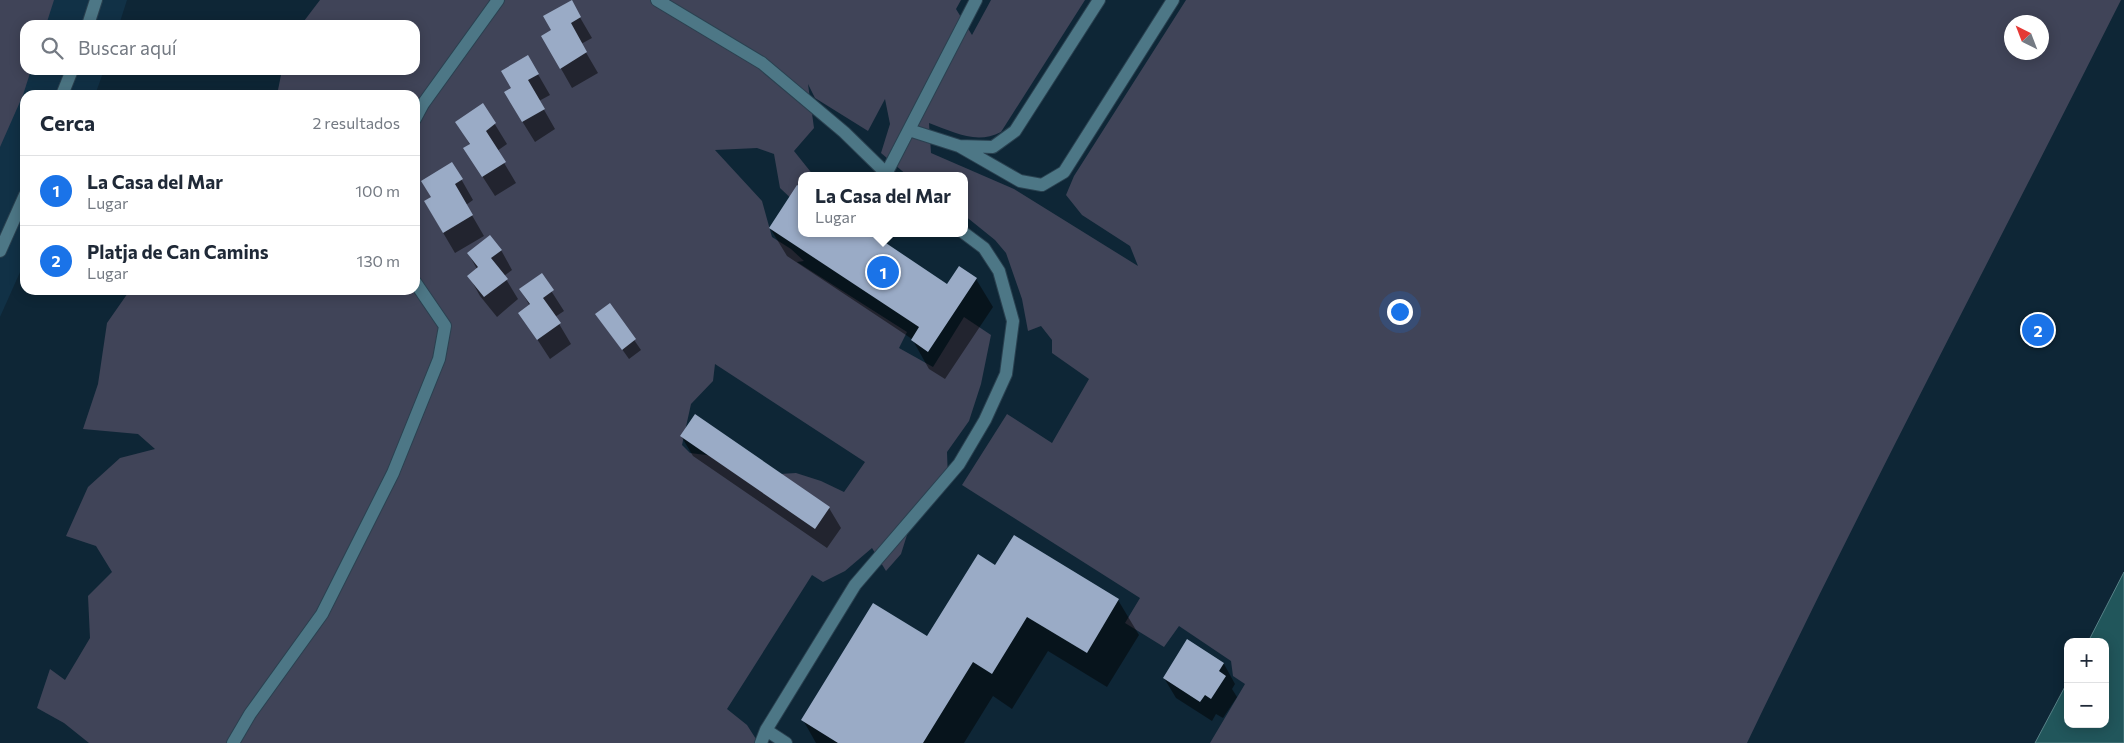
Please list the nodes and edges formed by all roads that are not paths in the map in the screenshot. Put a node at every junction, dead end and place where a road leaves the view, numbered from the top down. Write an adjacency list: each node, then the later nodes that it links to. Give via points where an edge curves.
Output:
1 (96, 0): 7 (lane)
2 (498, 0): 10 (lane)
3 (657, 0): 13 (lane, via 762,63 844,132)
4 (976, 0): 11 (lane)
5 (1099, 0): 12 (lane, via 1015,132 993,147)
6 (1173, 0): 12 (lane, via 1064,172 1042,185 1020,181)
7 (90, 20)
8 (70, 75): 9 (lane)
9 (64, 90)
10 (420, 110)
11 (910, 130): 12 (lane); 14 (lane)
12 (959, 146)
13 (885, 172)
14 (889, 172)
15 (20, 206): 17 (lane)
16 (968, 236): 19 (lane, via 984,248 1000,272 1013,321 1006,374 985,420 959,464 855,584)
17 (0, 251)
18 (420, 289): 20 (lane, via 445,326 439,359 393,473 322,614 250,714)
19 (766, 730): 21 (lane); 22 (lane)
20 (234, 743)
21 (762, 743)
22 (786, 743)

